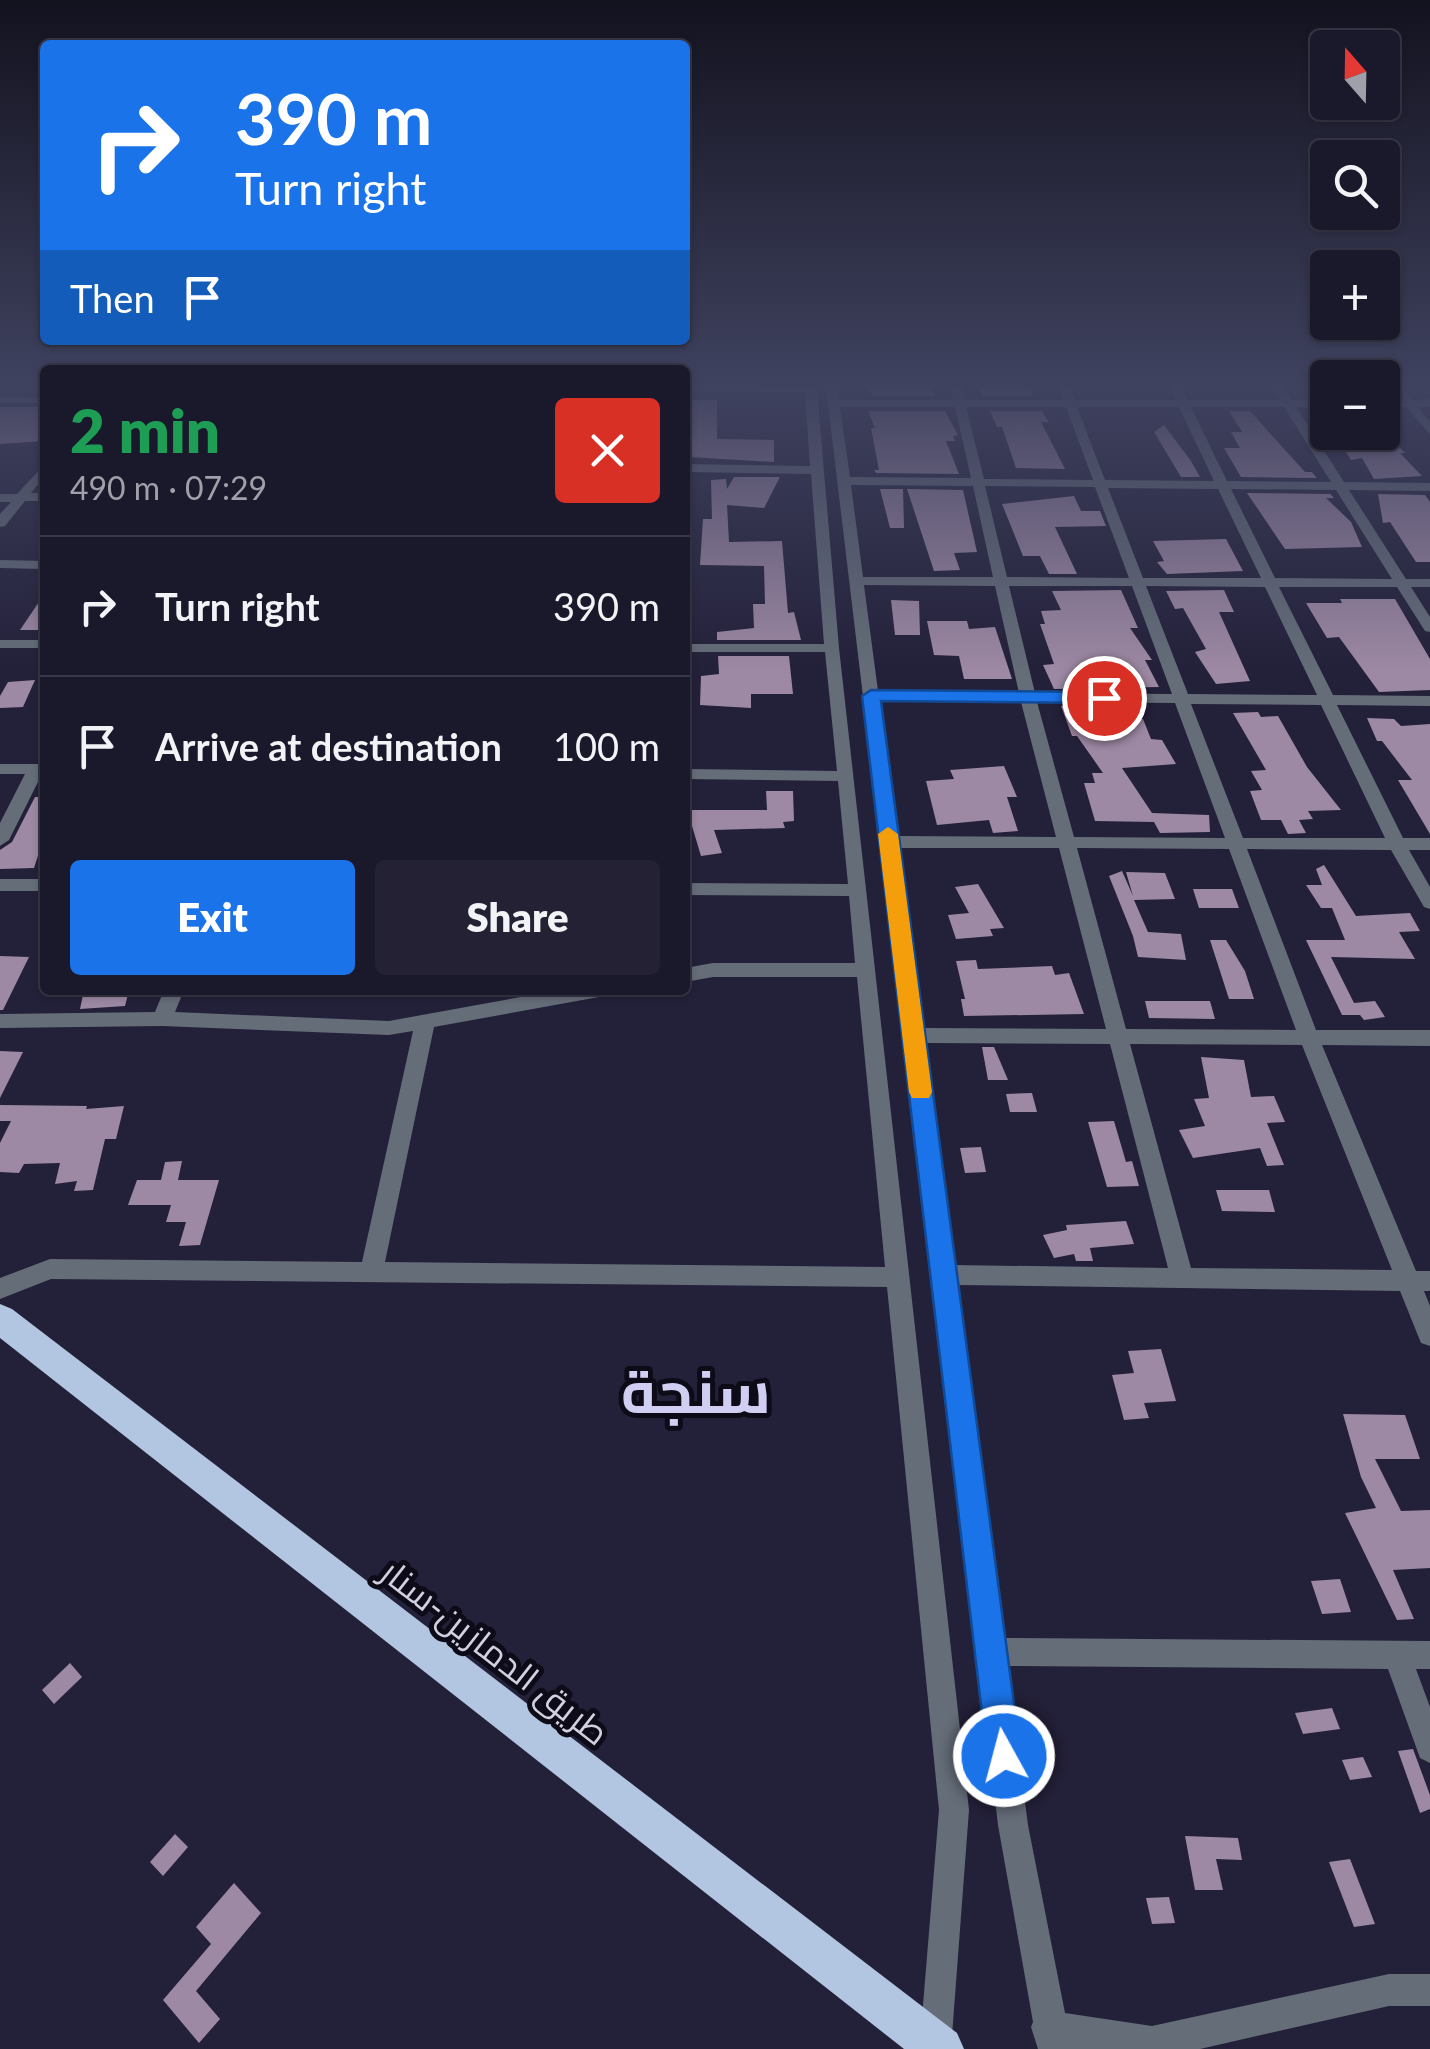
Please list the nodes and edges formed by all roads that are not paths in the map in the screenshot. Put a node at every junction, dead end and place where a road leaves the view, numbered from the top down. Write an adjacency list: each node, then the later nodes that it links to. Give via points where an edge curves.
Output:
1 (978, 482): 17 (street)
2 (1103, 482): 18 (street)
3 (33, 483): 10 (street)
4 (817, 483): 26 (street)
5 (844, 483): 16 (street)
6 (1139, 483): 7 (street)
7 (1220, 484): 8 (street); 19 (street)
8 (1340, 485): 9 (street); 20 (street)
9 (1430, 486)
10 (21, 497): 11 (street); 12 (street); 13 (street)
11 (0, 498)
12 (40, 498)
13 (0, 523)
14 (0, 564): 15 (street)
15 (40, 565)
16 (856, 580): 17 (street); 27 (street)
17 (1003, 581): 18 (street); 28 (street)
18 (1140, 582): 19 (street); 29 (street)
19 (1273, 583): 20 (street); 30 (street)
20 (1401, 583): 21 (street); 22 (street)
21 (1430, 583)
22 (1430, 628)
23 (0, 644): 24 (street)
24 (40, 644)
25 (690, 648): 26 (street)
26 (832, 648): 36 (street)
27 (871, 696): 28 (street); 38 (street)
28 (1028, 697): 29 (street); 39 (street)
29 (1181, 698): 30 (street); 40 (street)
30 (1329, 701): 31 (street); 41 (street)
31 (1430, 702)
32 (0, 769): 33 (street)
33 (40, 769)
34 (40, 771): 37 (street)
35 (690, 774): 36 (street)
36 (846, 776): 46 (street)
37 (0, 840)
38 (889, 842): 39 (street); 55 (street)
39 (1069, 842): 40 (street); 56 (street)
40 (1236, 843): 41 (street); 57 (street)
41 (1397, 844): 42 (street); 47 (street)
42 (1430, 844)
43 (0, 884): 44 (street)
44 (40, 885)
45 (690, 889): 46 (street)
46 (858, 890): 48 (street)
47 (1430, 903)
48 (866, 970): 49 (street); 61 (street)
49 (690, 974)
50 (172, 995): 52 (street)
51 (571, 995): 53 (street)
52 (162, 1019): 53 (street, via 389,1028); 54 (street)
53 (425, 1021): 59 (street)
54 (0, 1022)
55 (914, 1034): 56 (street); 60 (street)
56 (1115, 1036): 57 (street); 62 (street)
57 (1309, 1037): 58 (street); 63 (street)
58 (1430, 1038)
59 (372, 1271): 61 (street); 64 (street, via 50,1269)
60 (944, 1275): 62 (street); 67 (street)
61 (898, 1277): 73 (street, via 954,1810)
62 (1182, 1278): 63 (street)
63 (1419, 1281): 66 (street)
64 (0, 1288)
65 (0, 1319): 73 (highway, طريق الدمازين-سنار)
66 (1430, 1335)
67 (991, 1652): 68 (street); 72 (street)
68 (1397, 1655): 69 (street); 70 (street)
69 (1430, 1655)
70 (1430, 1748)
71 (1430, 1990): 72 (street, via 1389,1990 1152,2043)
72 (1051, 2038)
73 (939, 2047)

